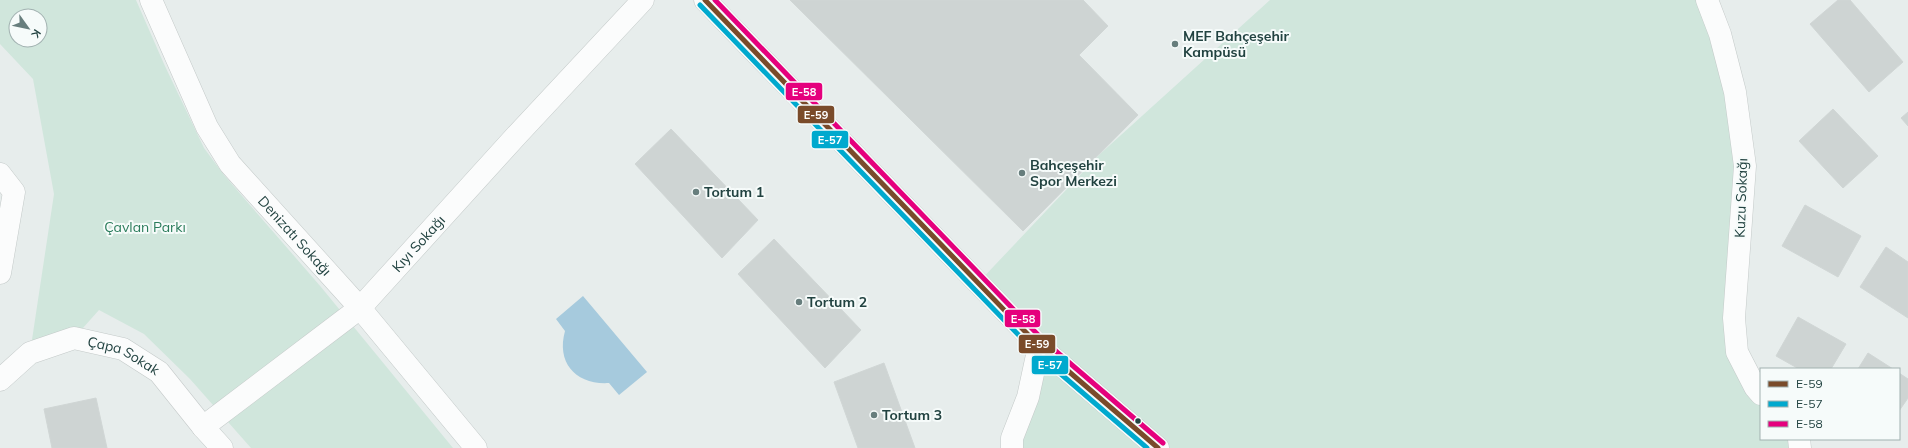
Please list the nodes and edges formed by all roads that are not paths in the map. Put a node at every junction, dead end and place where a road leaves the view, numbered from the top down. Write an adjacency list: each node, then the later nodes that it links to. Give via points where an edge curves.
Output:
1 (151, 0): 7 (street, Denizatı Sokağı, via 207,127 230,164)
2 (643, 0): 7 (street, Kıyı Sokağı)
3 (705, 0): 8 (street)
4 (1707, 0): 10 (street, Kuzu Sokağı, via 1720,34 1735,92 1745,166 1734,318 1737,352)
5 (0, 174): 6 (street, via 14,192)
6 (0, 274)
7 (360, 308): 11 (street, Kıyı Sokağı); 13 (street, Denizatı Sokağı)
8 (1039, 346): 14 (street, via 1028,398 1012,438); 15 (street)
9 (0, 380): 11 (street, Çapa Sokak, via 30,353 74,338 123,349 159,372)
10 (1760, 393)
11 (203, 427): 12 (street, Çapa Sokak)
12 (222, 448)
13 (476, 448)
14 (1012, 448)
15 (1158, 448)

